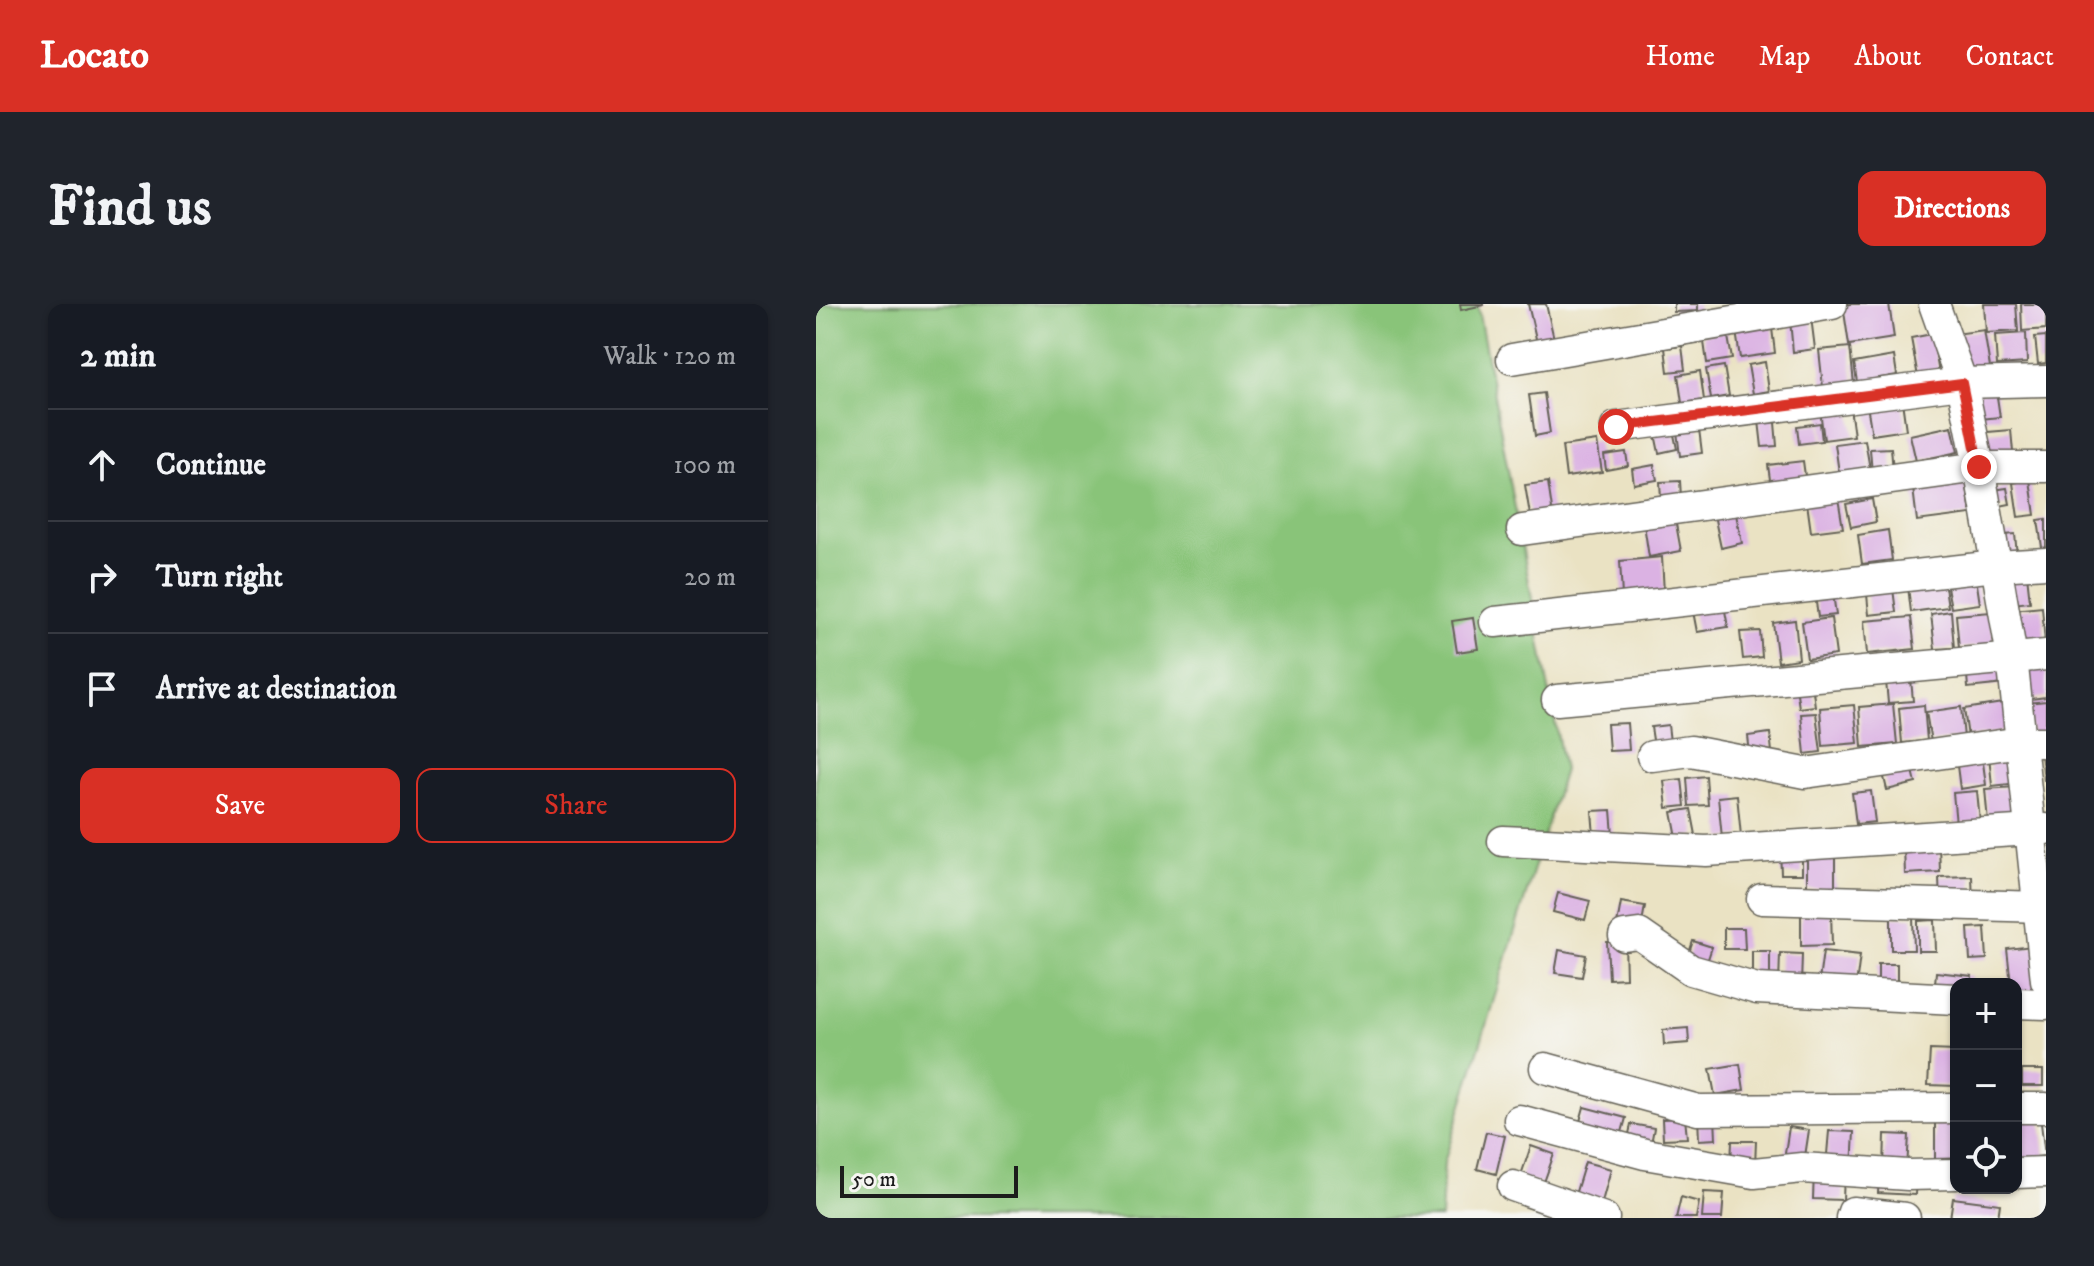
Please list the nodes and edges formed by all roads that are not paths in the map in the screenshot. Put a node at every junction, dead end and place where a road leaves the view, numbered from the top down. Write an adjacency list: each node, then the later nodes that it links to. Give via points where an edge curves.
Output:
1 (1832, 304): 3 (street)
2 (1934, 304): 5 (street)
3 (1512, 359)
4 (2046, 381): 5 (street)
5 (1962, 383): 6 (street); 7 (street)
6 (1616, 427)
7 (1979, 467): 8 (street); 9 (street); 11 (street)
8 (2046, 467)
9 (1522, 530)
10 (2046, 563): 11 (street)
11 (1996, 566): 12 (street); 14 (street)
12 (1495, 622)
13 (2046, 655): 14 (street)
14 (2012, 657): 15 (street); 16 (street)
15 (1557, 700)
16 (2034, 742): 17 (street, via 1805,773 1691,751); 18 (street)
17 (1652, 756)
18 (2036, 786): 19 (street)
19 (2038, 830): 20 (street, via 1706,851); 22 (street)
20 (1503, 841)
21 (1762, 899): 22 (street)
22 (2042, 907): 24 (street)
23 (1624, 936): 25 (street, via 1639,934 1691,970 1757,989)
24 (2046, 980)
25 (1950, 999)
26 (2022, 1003): 27 (street)
27 (2046, 1004)
28 (1545, 1068): 29 (street, via 1698,1110)
29 (1950, 1108)
30 (2022, 1108): 31 (street)
31 (2046, 1108)
32 (1519, 1120): 35 (street, via 1645,1154 1754,1173 1802,1168)
33 (2046, 1172): 34 (street)
34 (2022, 1173)
35 (1950, 1174)
36 (1513, 1186): 37 (street)
37 (1604, 1218)
38 (1851, 1218): 39 (street, via 1853,1212)
39 (1905, 1218)

